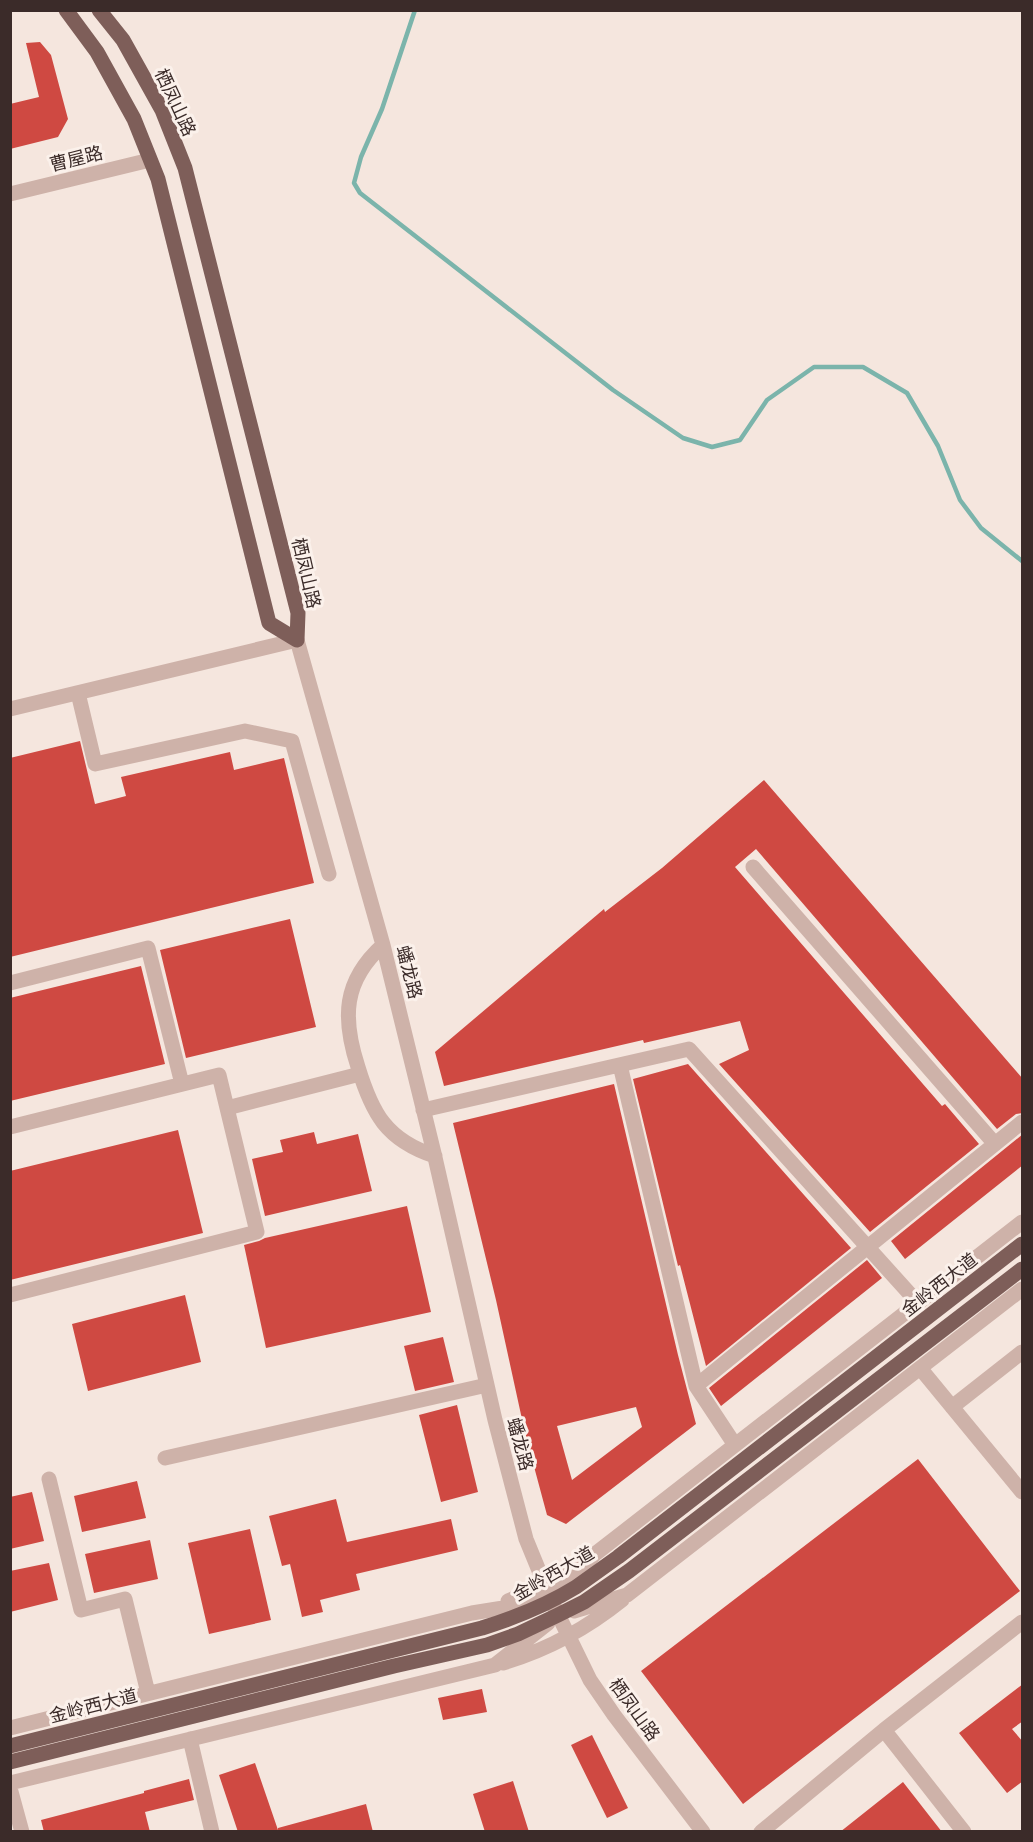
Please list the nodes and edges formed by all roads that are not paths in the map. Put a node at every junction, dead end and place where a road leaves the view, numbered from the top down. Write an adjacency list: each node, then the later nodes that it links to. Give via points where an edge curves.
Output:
1 (66, 10): 3 (main road, via 97,51 134,119)
2 (99, 10): 5 (main road, 栖凤山路, via 123,40 162,110 185,168 298,613)
3 (150, 160): 4 (street, 曹屋路); 5 (main road, via 158,179 269,623)
4 (10, 194)
5 (297, 640): 6 (street); 10 (street, 蟠龙路)
6 (78, 693): 7 (street); 9 (street, via 95,764 245,731 292,741)
7 (10, 709)
8 (753, 867): 19 (street)
9 (329, 874)
10 (383, 945): 13 (street, via 358,975 349,999 349,1039); 16 (street, 蟠龙路)
11 (10, 983): 14 (street, via 148,948)
12 (620, 1065): 16 (street); 23 (street, via 689,1049); 31 (street)
13 (360, 1074): 15 (street); 20 (street, via 369,1101 384,1125 407,1144)
14 (182, 1084): 15 (street, via 219,1075); 18 (street)
15 (227, 1108): 26 (street, via 257,1232)
16 (423, 1110): 20 (street, 蟠龙路)
17 (1023, 1122): 19 (street)
18 (10, 1127)
19 (995, 1144): 23 (street)
20 (435, 1156): 30 (street, 蟠龙路)
21 (1023, 1222): 27 (street)
22 (1023, 1244): 40 (main road, 金岭西大道, via 618,1557)
23 (868, 1247): 27 (street); 31 (street)
24 (1023, 1269): 42 (main road, 金岭西大道, via 629,1571)
25 (1023, 1289): 29 (street)
26 (10, 1295)
27 (918, 1302): 33 (street)
28 (1023, 1352): 32 (street)
29 (920, 1368): 32 (street); 39 (street)
30 (487, 1385): 34 (street); 38 (street, 蟠龙路, via 526,1539)
31 (696, 1386): 33 (street)
32 (952, 1407): 36 (street)
33 (735, 1445): 37 (street)
34 (165, 1458)
35 (49, 1479): 46 (street, via 81,1610 125,1599)
36 (1023, 1492)
37 (595, 1554): 38 (street); 40 (street)
38 (545, 1585): 40 (street, 蟠龙路); 41 (street)
39 (627, 1595): 42 (street); 44 (street)
40 (551, 1600): 41 (street); 42 (street, 栖凤山路); 50 (main road, 金岭西大道, via 515,1618 482,1628)
41 (472, 1613): 46 (street)
42 (558, 1615): 44 (street, 栖凤山路); 45 (street); 51 (main road, 金岭西大道, via 487,1645)
43 (1023, 1622): 48 (street)
44 (569, 1636): 45 (street); 56 (street, 栖凤山路, via 590,1680)
45 (495, 1665): 49 (street)
46 (148, 1694): 47 (street)
47 (10, 1728)
48 (884, 1730): 57 (street); 58 (street)
49 (190, 1739): 52 (street); 55 (street)
50 (10, 1746)
51 (10, 1762)
52 (10, 1783)
53 (10, 1788): 54 (street)
54 (22, 1832)
55 (212, 1832)
56 (703, 1832)
57 (761, 1832)
58 (964, 1832)

